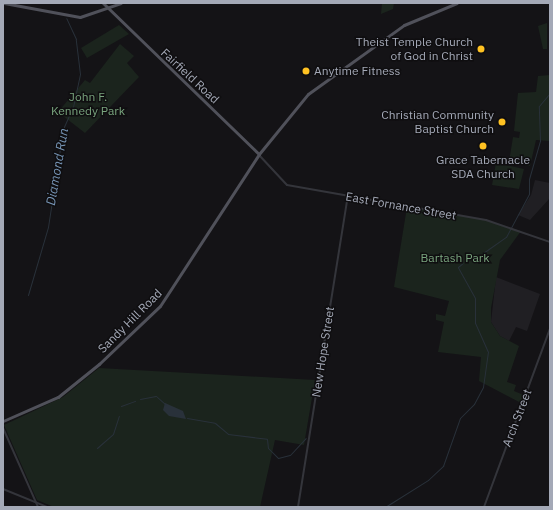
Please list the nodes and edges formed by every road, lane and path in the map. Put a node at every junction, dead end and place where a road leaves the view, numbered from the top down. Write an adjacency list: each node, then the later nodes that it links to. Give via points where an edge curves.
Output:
1 (4, 3): 5 (main road, via 80,17)
2 (103, 3): 5 (main road, Fairfield Road)
3 (121, 3): 5 (main road)
4 (457, 3): 6 (main road, Sandy Hill Road, via 404,25 324,81 305,97)
5 (106, 9): 6 (main road, Fairfield Road)
6 (259, 154): 7 (street, Fairfield Road); 11 (main road, Sandy Hill Road, via 160,306 99,364 58,397)
7 (262, 158): 8 (street, East Fornance Street, via 288,185)
8 (348, 196): 9 (street, East Fornance Street, via 509,227); 15 (street, New Hope Street)
9 (550, 242)
10 (550, 329): 20 (street, Arch Street)
11 (3, 421)
12 (3, 428): 14 (street)
13 (3, 489): 14 (street)
14 (35, 502): 16 (street); 17 (street)
15 (298, 506): 18 (street); 19 (street)
16 (38, 507)
17 (47, 507)
18 (290, 507)
19 (304, 507)
20 (484, 507)

